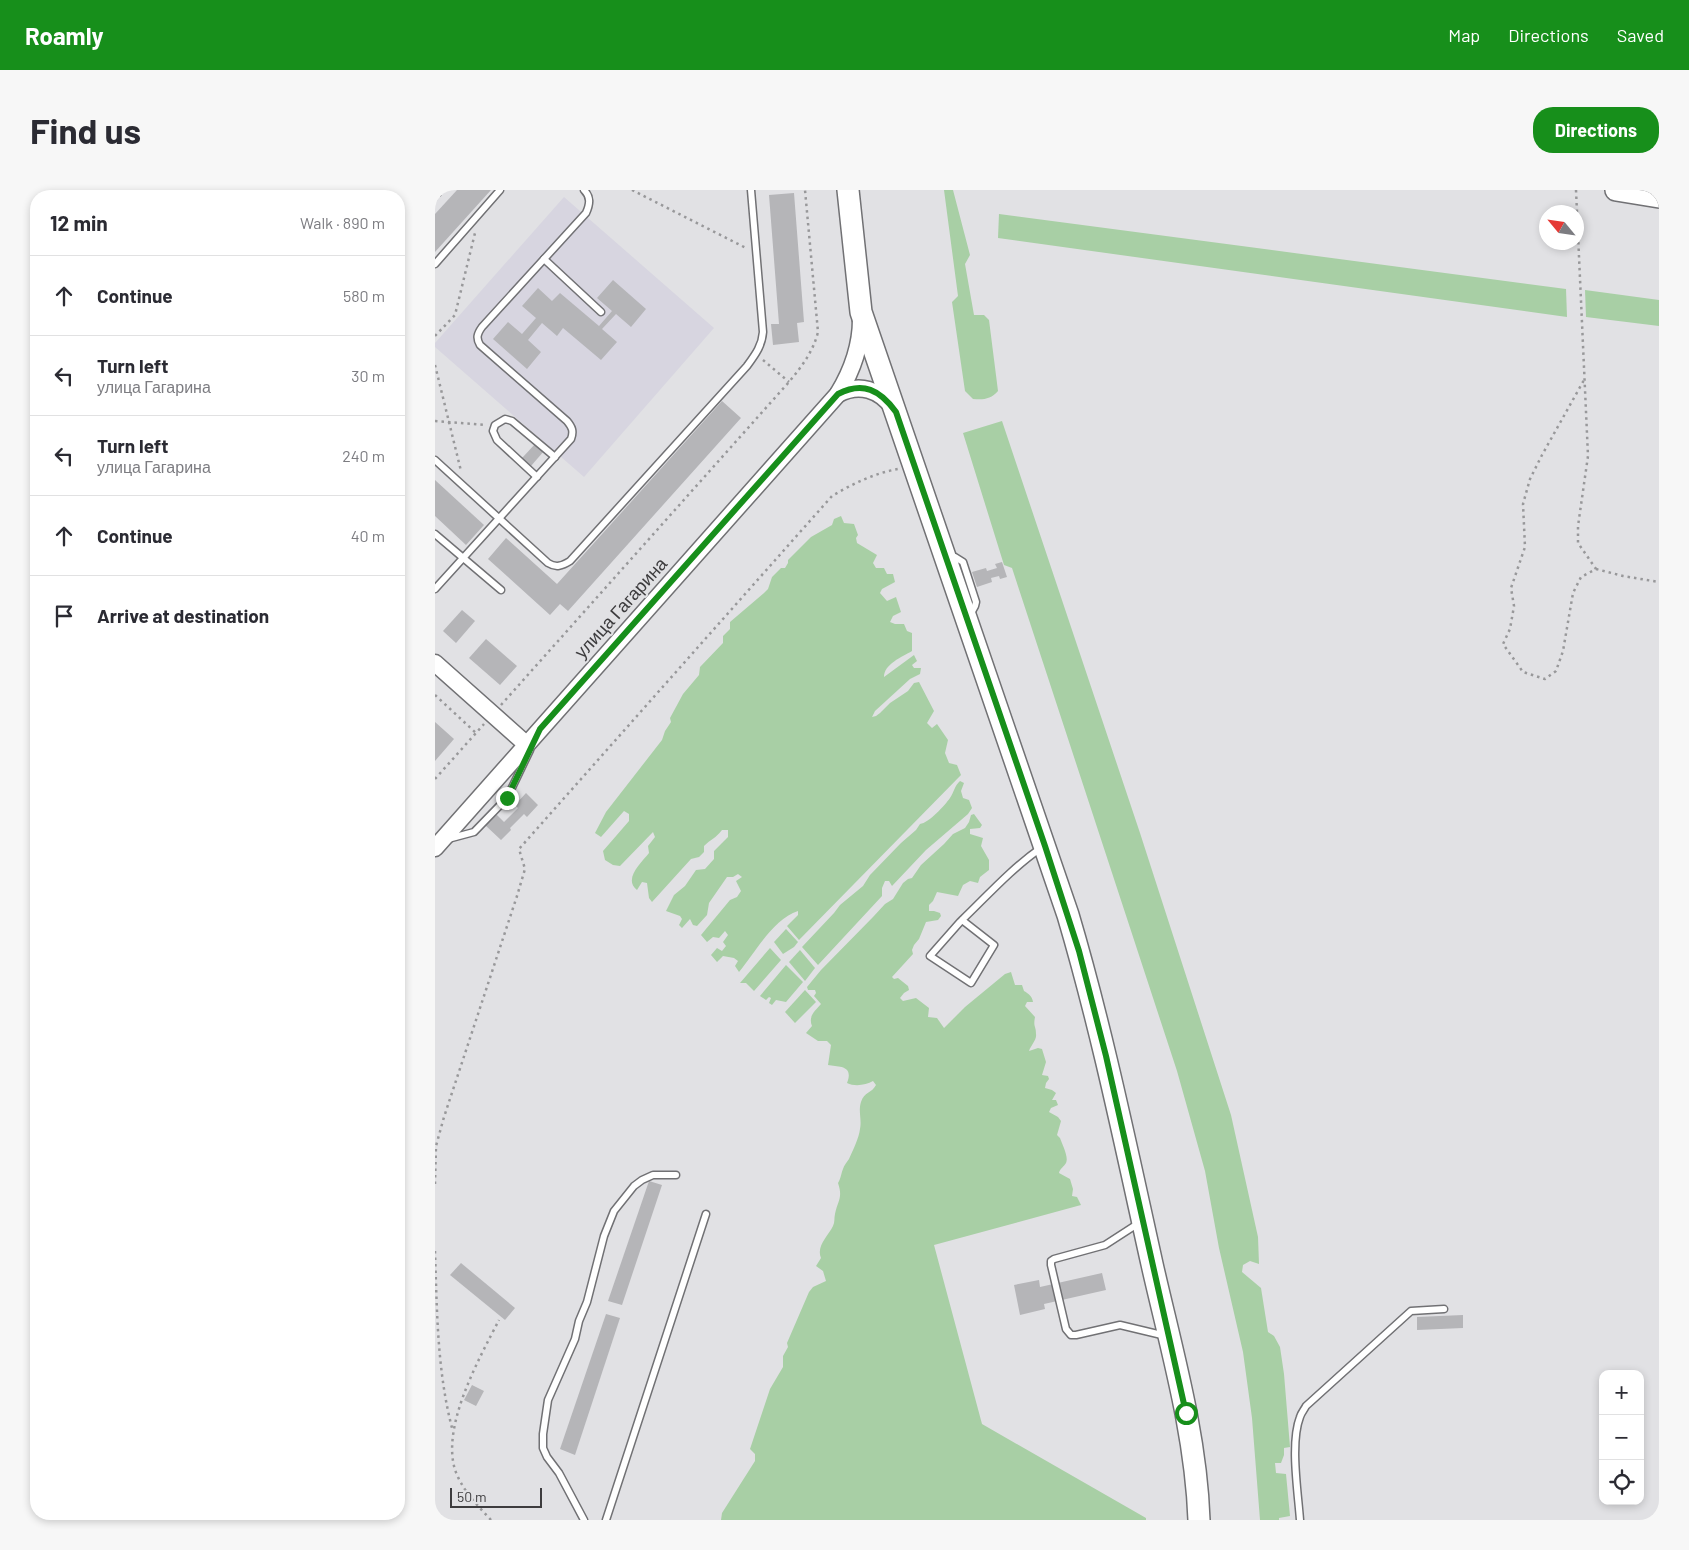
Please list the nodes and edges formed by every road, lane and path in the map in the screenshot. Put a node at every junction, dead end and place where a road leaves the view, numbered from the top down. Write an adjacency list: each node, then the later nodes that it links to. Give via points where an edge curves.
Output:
1 (445, 190): 11 (path)
2 (500, 190): 12 (lane)
3 (584, 190): 14 (lane, via 589,200 587,213)
4 (632, 190): 13 (path)
5 (751, 190): 13 (lane)
6 (805, 190): 22 (path, via 818,332 807,360)
7 (848, 190): 17 (main road)
8 (1576, 190): 21 (path)
9 (1616, 190): 10 (main road)
10 (1659, 197)
11 (435, 201)
12 (480, 212): 15 (lane); 18 (path, via 455,315)
13 (756, 253): 19 (lane, via 763,332)
14 (544, 259): 16 (lane); 28 (lane, via 482,327 477,339 571,426 571,439)
15 (435, 264)
16 (601, 312)
17 (861, 312): 23 (street, улица Гагарина, via 857,352); 24 (main road)
18 (435, 336)
19 (755, 355): 22 (path); 33 (lane, via 570,562 553,566)
20 (435, 365): 26 (path)
21 (1584, 380): 36 (path, via 1588,456 1578,543); 36 (path, via 1530,479 1523,504 1525,547 1511,588 1514,606 1510,629 1503,644 1523,672 1545,679 1556,671 1563,651 1573,593 1581,577)
22 (789, 382): 42 (path)
23 (838, 394): 24 (street, via 856,388 870,389 883,397); 43 (street, улица Гагарина)
24 (896, 412): 30 (main road)
25 (435, 421): 26 (path)
26 (449, 422): 27 (path); 32 (path)
27 (495, 425): 28 (lane, via 505,419 511,421); 31 (lane, via 493,431 497,440)
28 (555, 457): 31 (lane)
29 (435, 460): 32 (lane)
30 (915, 466): 48 (main road); 51 (path, via 886,471 832,496 519,849 525,869 440,1131 436,1146)
31 (537, 477): 33 (lane)
32 (465, 487): 33 (lane)
33 (499, 519): 35 (lane)
34 (435, 534): 35 (lane)
35 (463, 559): 38 (lane); 39 (lane)
36 (1596, 569): 37 (path)
37 (1659, 582)
38 (435, 588)
39 (501, 590)
40 (435, 663): 42 (street)
41 (435, 695): 44 (path)
42 (493, 714): 44 (path); 45 (street)
43 (540, 729): 45 (street, улица Гагарина); 47 (lane, via 507,798 474,832)
44 (476, 733): 46 (path)
45 (526, 744): 47 (street, улица Гагарина)
46 (435, 779)
47 (438, 844)
48 (1045, 846): 49 (lane); 53 (main road, via 1088,986)
49 (962, 920): 49 (lane, via 930,956 971,982 994,945)
50 (676, 1175): 60 (lane, via 653,1175 642,1180 614,1211 575,1339 548,1400 543,1448)
51 (435, 1184)
52 (706, 1214): 61 (lane)
53 (1143, 1221): 57 (main road); 57 (lane, via 1105,1245 1054,1259 1051,1265 1066,1329 1071,1335 1120,1325)
54 (435, 1251): 58 (path, via 440,1368)
55 (1444, 1309): 63 (lane, via 1411,1311 1306,1406 1300,1416 1296,1441)
56 (499, 1320): 58 (path, via 461,1403)
57 (1169, 1337): 62 (main road, via 1193,1451)
58 (453, 1432): 59 (path, via 452,1456 456,1474 468,1494)
59 (491, 1520)
60 (584, 1520)
61 (606, 1520)
62 (1199, 1520)
63 (1300, 1520)

